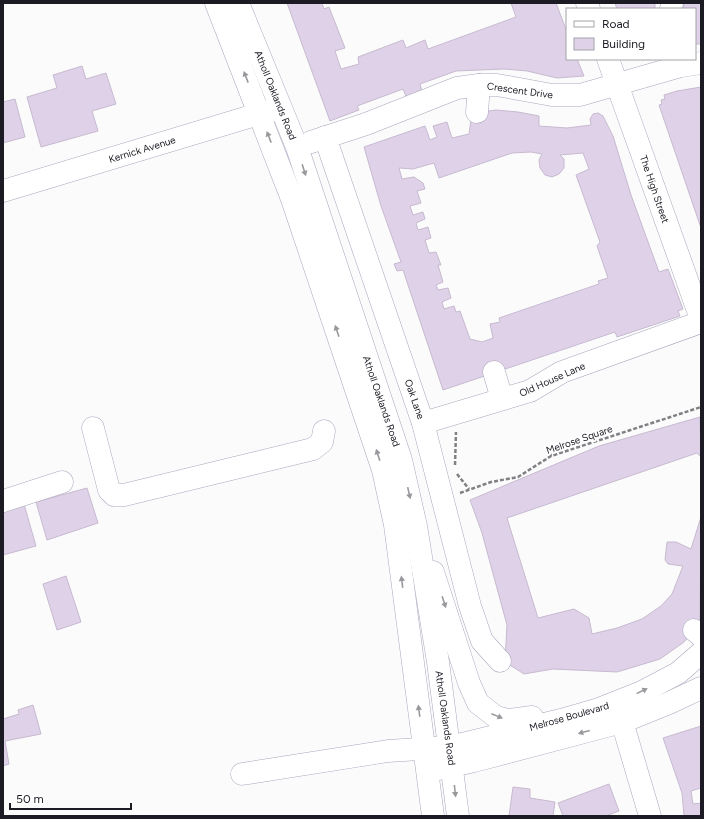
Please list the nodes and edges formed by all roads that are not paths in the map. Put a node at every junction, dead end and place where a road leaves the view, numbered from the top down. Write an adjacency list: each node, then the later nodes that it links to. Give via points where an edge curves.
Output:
1 (216, 3): 10 (street, Atholl Oaklands Road, one-way to 1)
2 (238, 3): 8 (street, Atholl Oaklands Road)
3 (608, 60): 6 (street, The High Street)
4 (701, 63): 5 (street, Crescent Drive)
5 (668, 65): 6 (street, Crescent Drive)
6 (618, 84): 7 (street, Crescent Drive, via 585,94 565,96 552,96 497,85); 14 (street, The High Street)
7 (479, 85): 9 (street); 11 (street, Crescent Drive, via 457,88 366,124)
8 (281, 107): 10 (street, Kernick Avenue); 12 (street, Atholl Oaklands Road)
9 (477, 112)
10 (259, 114): 13 (street, Kernick Avenue); 29 (street, Atholl Oaklands Road, one-way to 10, via 396,524 383,470 292,199)
11 (325, 137): 12 (street, Crescent Drive); 18 (street, Oak Lane)
12 (297, 147): 23 (street, Atholl Oaklands Road, one-way to 23, via 402,460)
13 (3, 191)
14 (701, 319)
15 (701, 322): 17 (street, Old House Lane, via 562,372 530,390)
16 (494, 372): 17 (street)
17 (502, 398): 18 (street, Old House Lane)
18 (423, 423): 25 (street, Oak Lane, via 470,606 482,641)
19 (93, 428): 20 (street, via 109,490 114,495 124,495 313,449 322,442)
20 (324, 431)
21 (62, 482): 22 (street)
22 (3, 501)
23 (416, 526): 27 (street, one-way to 27, via 440,590 469,683 481,707 496,717 508,720); 28 (street, Atholl Oaklands Road)
24 (701, 653): 27 (street, Melrose Boulevard, one-way to 24, via 678,673)
25 (500, 661)
26 (701, 688): 27 (street, Melrose Boulevard, via 669,704)
27 (613, 711): 28 (street, Melrose Boulevard); 33 (street)
28 (451, 756): 29 (street, Melrose Boulevard); 32 (street, Atholl Oaklands Road, one-way to 32)
29 (426, 760): 30 (street, Melrose Boulevard, via 388,751); 31 (street, Atholl Oaklands Road)
30 (242, 774)
31 (433, 816)
32 (458, 816)
33 (650, 816)

